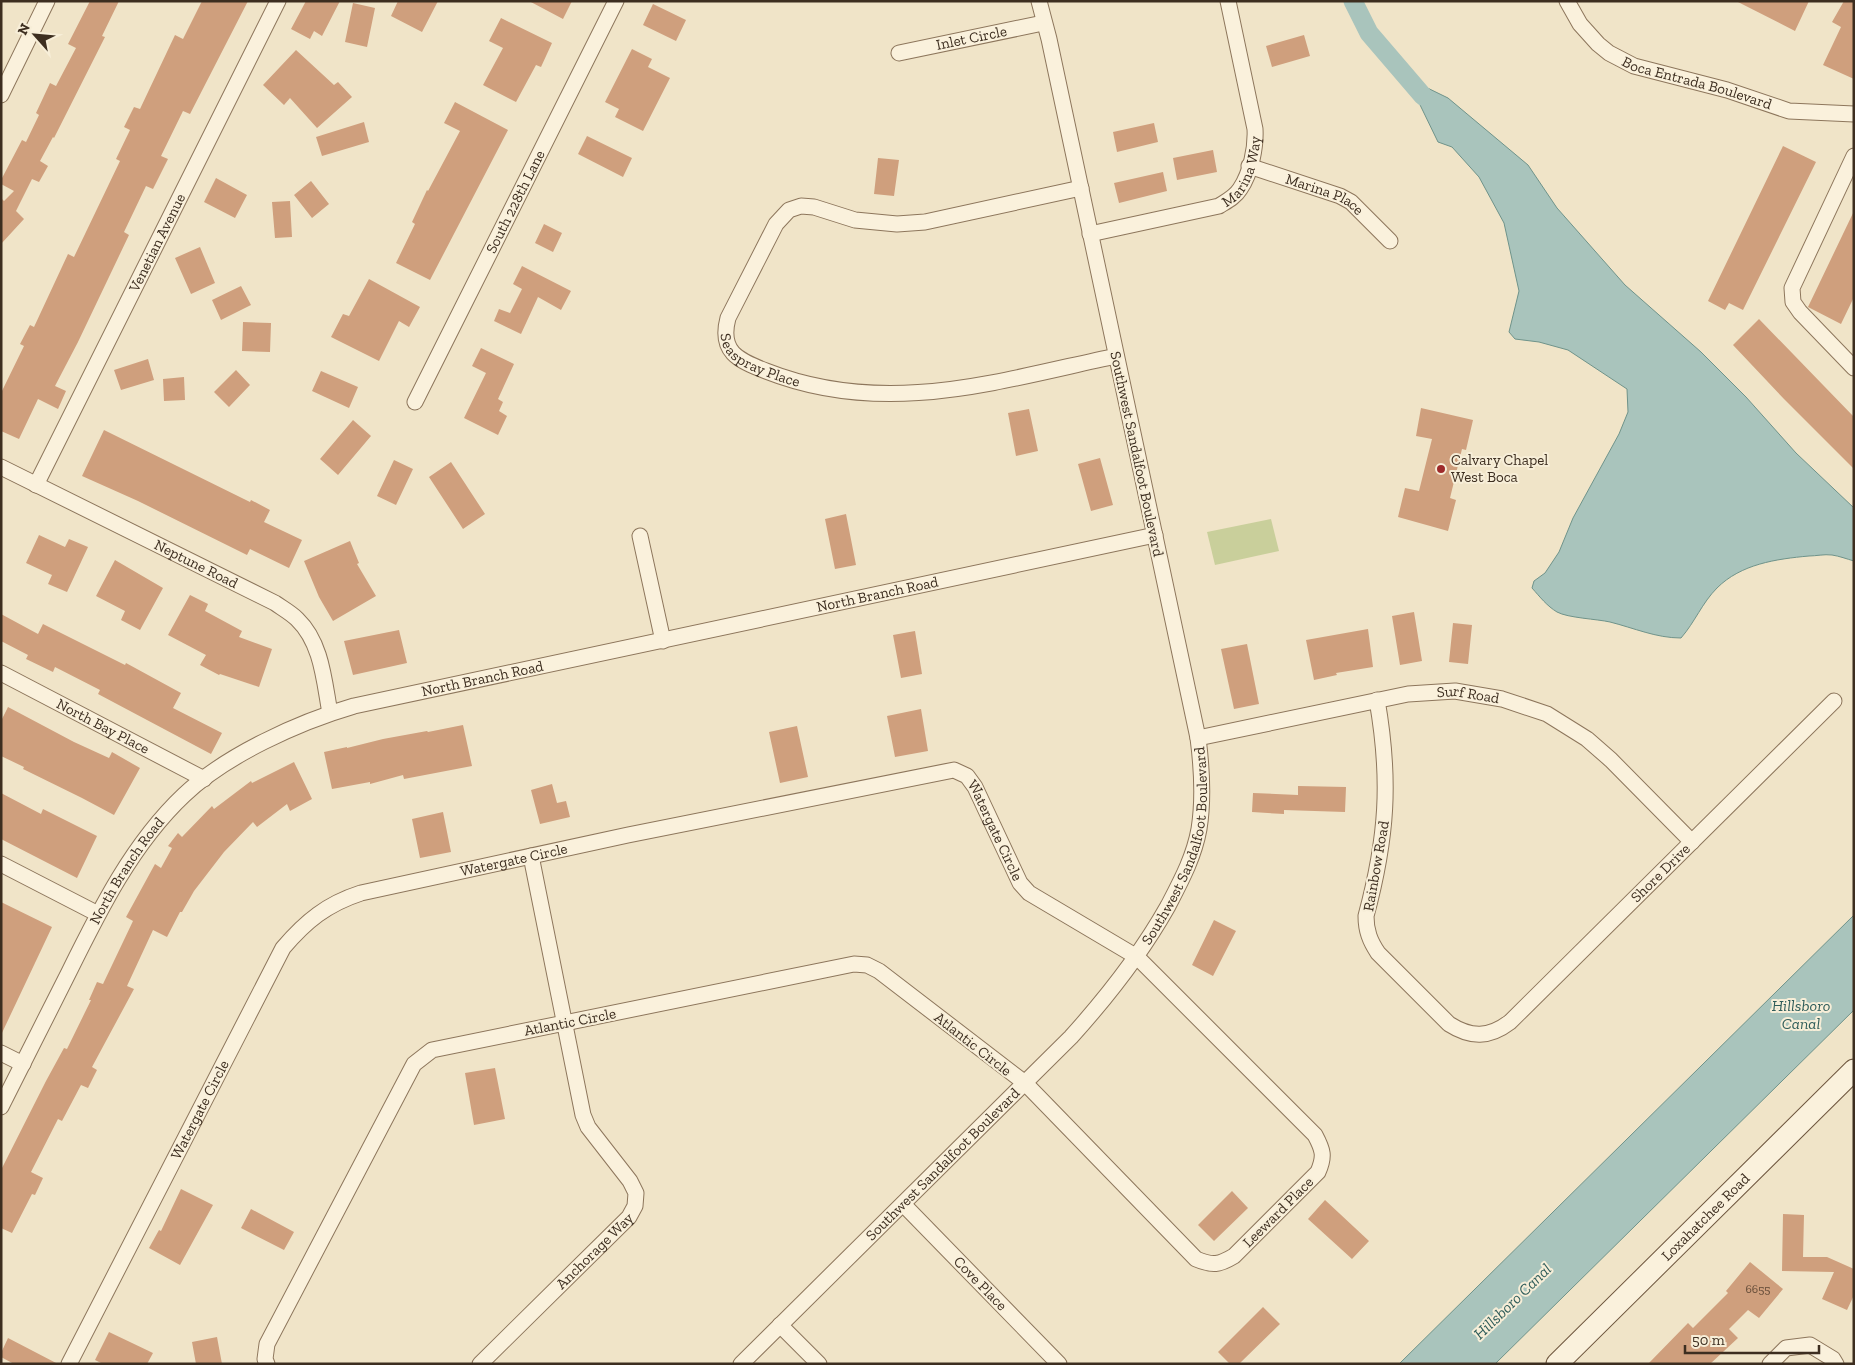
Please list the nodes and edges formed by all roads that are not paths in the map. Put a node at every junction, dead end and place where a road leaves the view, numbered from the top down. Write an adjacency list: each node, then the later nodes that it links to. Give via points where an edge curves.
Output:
1 (47, 1): 9 (street)
2 (278, 1): 20 (street, Venetian Avenue)
3 (616, 1): 18 (street, South 228th Lane)
4 (1039, 1): 7 (street, Southwest Sandalfoot Boulevard)
5 (1228, 1): 12 (street, Marina Way, via 1255,128 1256,142)
6 (1567, 1): 10 (street, Boca Entrada Boulevard, via 1580,24 1598,44 1634,66 1727,90 1789,111)
7 (1043, 22): 8 (street, Inlet Circle); 13 (street, Southwest Sandalfoot Boulevard)
8 (899, 53)
9 (1, 95)
10 (1854, 114)
11 (1854, 156): 17 (street, via 1792,288 1793,302 1800,312)
12 (1249, 166): 14 (street, Marina Way, via 1240,189 1219,206); 15 (street, Marina Place, via 1352,202)
13 (1081, 188): 14 (street, Southwest Sandalfoot Boulevard); 16 (street, Seaspray Place, via 925,222 897,224 855,220 814,207 788,210 776,224 728,318 724,330 726,340 733,355 743,362 784,378 826,389 871,394 959,389)
14 (1090, 234): 16 (street, Southwest Sandalfoot Boulevard)
15 (1390, 240)
16 (1116, 356): 21 (street, Southwest Sandalfoot Boulevard)
17 (1854, 368)
18 (415, 402)
19 (1, 467): 20 (street, Neptune Road)
20 (36, 485): 27 (street, Neptune Road, via 275,603 296,618 318,652)
21 (1154, 535): 23 (street, North Branch Road); 28 (street, Southwest Sandalfoot Boulevard)
22 (640, 536): 23 (street)
23 (663, 641): 27 (street, North Branch Road)
24 (1, 673): 29 (street, North Bay Place)
25 (1377, 700): 28 (street, Surf Road); 30 (street, Surf Road, via 1424,692 1471,693 1502,699 1546,714 1605,754); 36 (street, Rainbow Road, via 1384,739 1385,812 1366,928 1378,953 1449,1024 1460,1031)
26 (1834, 701): 30 (street, Shore Drive)
27 (330, 713): 29 (street, North Branch Road, via 278,735 226,763)
28 (1198, 738): 34 (street, Southwest Sandalfoot Boulevard, via 1202,800 1191,860)
29 (204, 779): 33 (street, North Branch Road, via 184,794 152,829)
30 (1692, 842): 36 (street, Shore Drive, via 1510,1022)
31 (531, 856): 34 (street, Watergate Circle, via 954,770 975,786 1020,883); 35 (street, Anchorage Way); 44 (street, Watergate Circle, via 361,893 327,907 300,928 283,948)
32 (1, 864): 33 (street)
33 (98, 914): 38 (street, North Branch Road)
34 (1137, 957): 40 (street, Southwest Sandalfoot Boulevard, via 1072,1037); 40 (street, Leeward Place, via 1315,1135 1322,1147 1323,1158 1318,1172 1234,1256 1222,1263 1209,1264 1196,1259)
35 (564, 1024): 40 (street, Atlantic Circle, via 866,964); 45 (street, Atlantic Circle, via 432,1050 414,1064 267,1344); 46 (street, Anchorage Way, via 583,1115 630,1180 636,1193 635,1206 629,1217)
36 (1482, 1034)
37 (1, 1053): 38 (street)
38 (23, 1064): 41 (street, North Branch Road)
39 (1854, 1070): 50 (main road, Loxahatchee Road)
40 (1025, 1083): 42 (street, Southwest Sandalfoot Boulevard)
41 (1, 1107)
42 (903, 1204): 43 (street, Southwest Sandalfoot Boulevard); 49 (street, Cove Place)
43 (780, 1325): 47 (street, Southwest Sandalfoot Boulevard); 48 (street)
44 (69, 1364)
45 (267, 1364)
46 (480, 1364)
47 (741, 1364)
48 (819, 1364)
49 (1059, 1364)
50 (1557, 1364)
51 (1770, 1364): 52 (street, via 1786,1348 1810,1345)
52 (1836, 1364)

